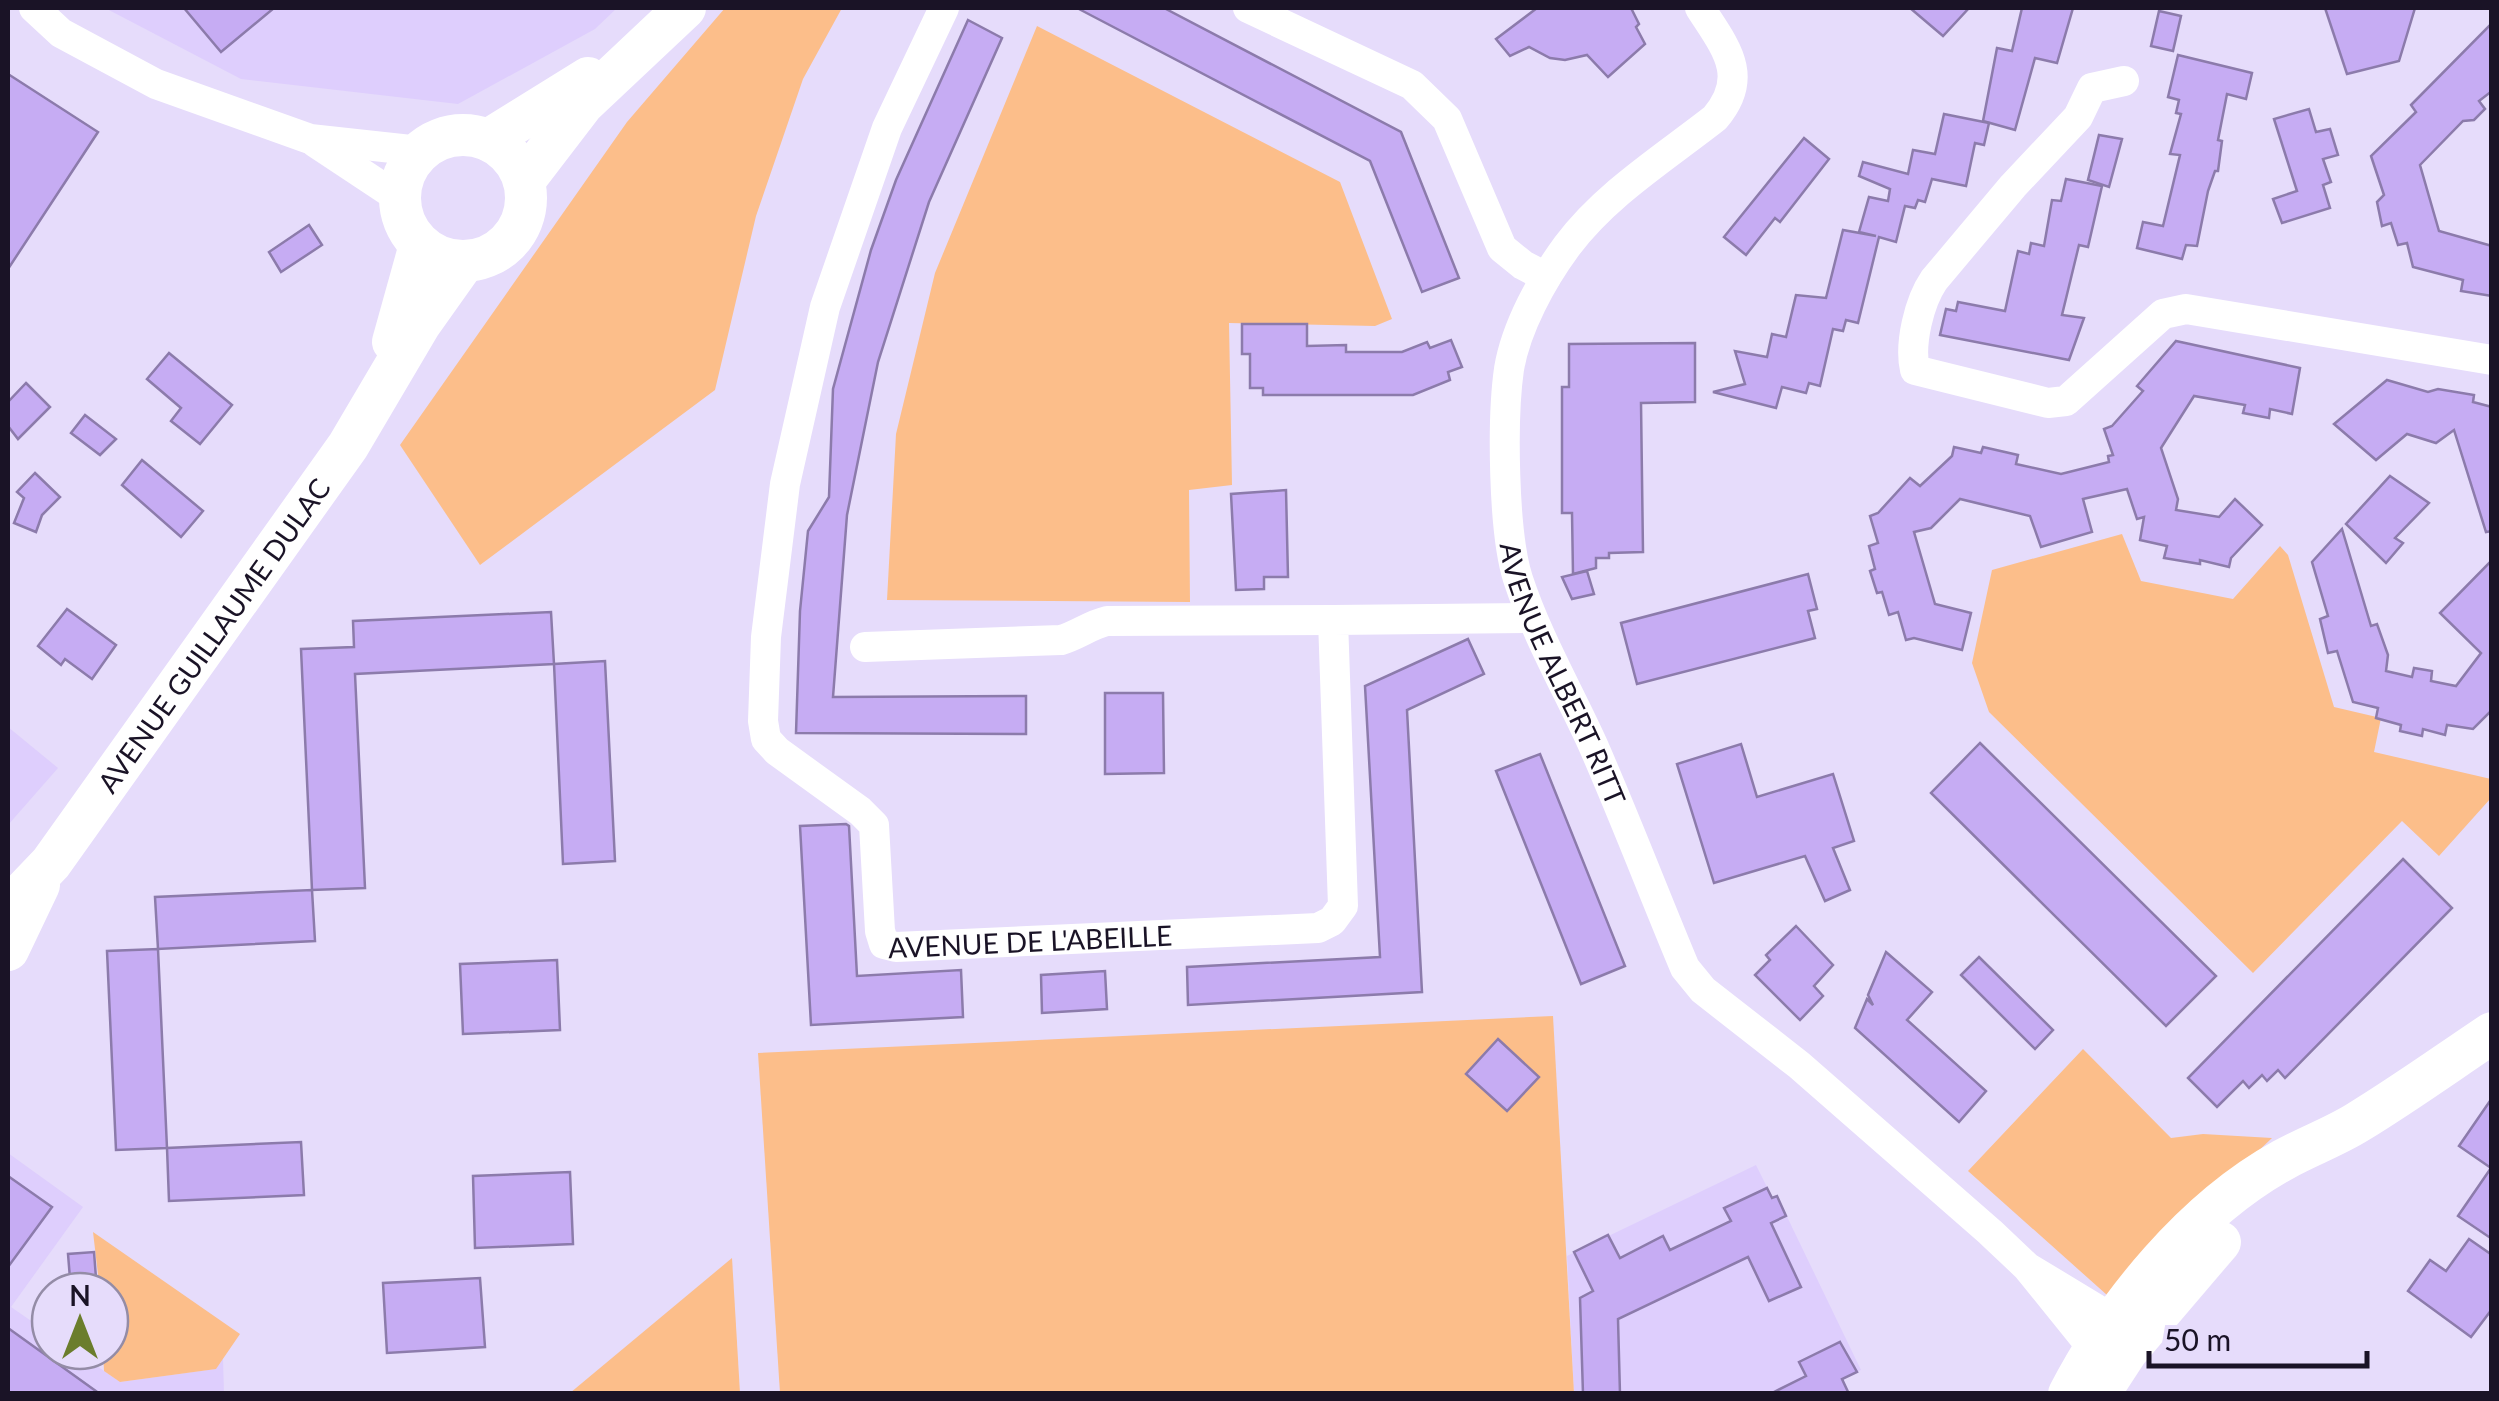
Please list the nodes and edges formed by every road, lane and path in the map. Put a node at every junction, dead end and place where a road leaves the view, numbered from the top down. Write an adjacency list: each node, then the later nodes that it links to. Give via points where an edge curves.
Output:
1 (34, 8): 8 (street, via 60,32 156,84)
2 (659, 8): 9 (main road, via 590,76)
3 (685, 8): 11 (main road, via 583,104)
4 (944, 8): 19 (street, AVENUE DE L'ABEILLE, via 886,128 826,307 785,484 766,637 766,738 874,825 884,944 1318,928 1332,920 1343,906)
5 (1248, 8): 15 (street, via 1412,85 1432,102 1502,248)
6 (1700, 8): 15 (street, AVENUE ALBERT RITT, via 1730,56 1729,102 1589,220)
7 (2124, 81): 16 (street, via 2092,88 2078,116 1934,280 1912,356 1915,370 2048,403 2066,401 2163,314 2186,309)
8 (310, 139): 10 (street); 12 (street)
9 (488, 140): 10 (main road, via 452,136); 11 (main road, via 517,164)
10 (420, 151): 12 (main road)
11 (524, 181): 14 (main road, AVENUE GUILLAUME DULAC, via 524,219 514,236 500,250)
12 (400, 198): 13 (main road, via 408,232)
13 (420, 245): 14 (main road); 17 (main road, AVENUE GUILLAUME DULAC)
14 (464, 262): 17 (main road, AVENUE GUILLAUME DULAC)
15 (1546, 277): 18 (street, AVENUE ALBERT RITT, via 1510,368 1506,445 1507,510)
16 (2492, 360)
17 (378, 396): 21 (main road, AVENUE GUILLAUME DULAC)
18 (1532, 618): 19 (street); 25 (street, AVENUE ALBERT RITT, via 1685,968)
19 (1334, 620): 20 (street, via 1107,621 1061,640)
20 (865, 647)
21 (45, 871): 22 (main road, AVENUE GUILLAUME DULAC); 23 (main road, AVENUE GUILLAUME DULAC)
22 (8, 908)
23 (8, 950)
24 (2492, 1033): 25 (main road, via 2334,1136 2282,1160 2212,1211 2156,1267)
25 (2111, 1338): 26 (main road); 27 (main road)
26 (2069, 1394)
27 (2099, 1394)

